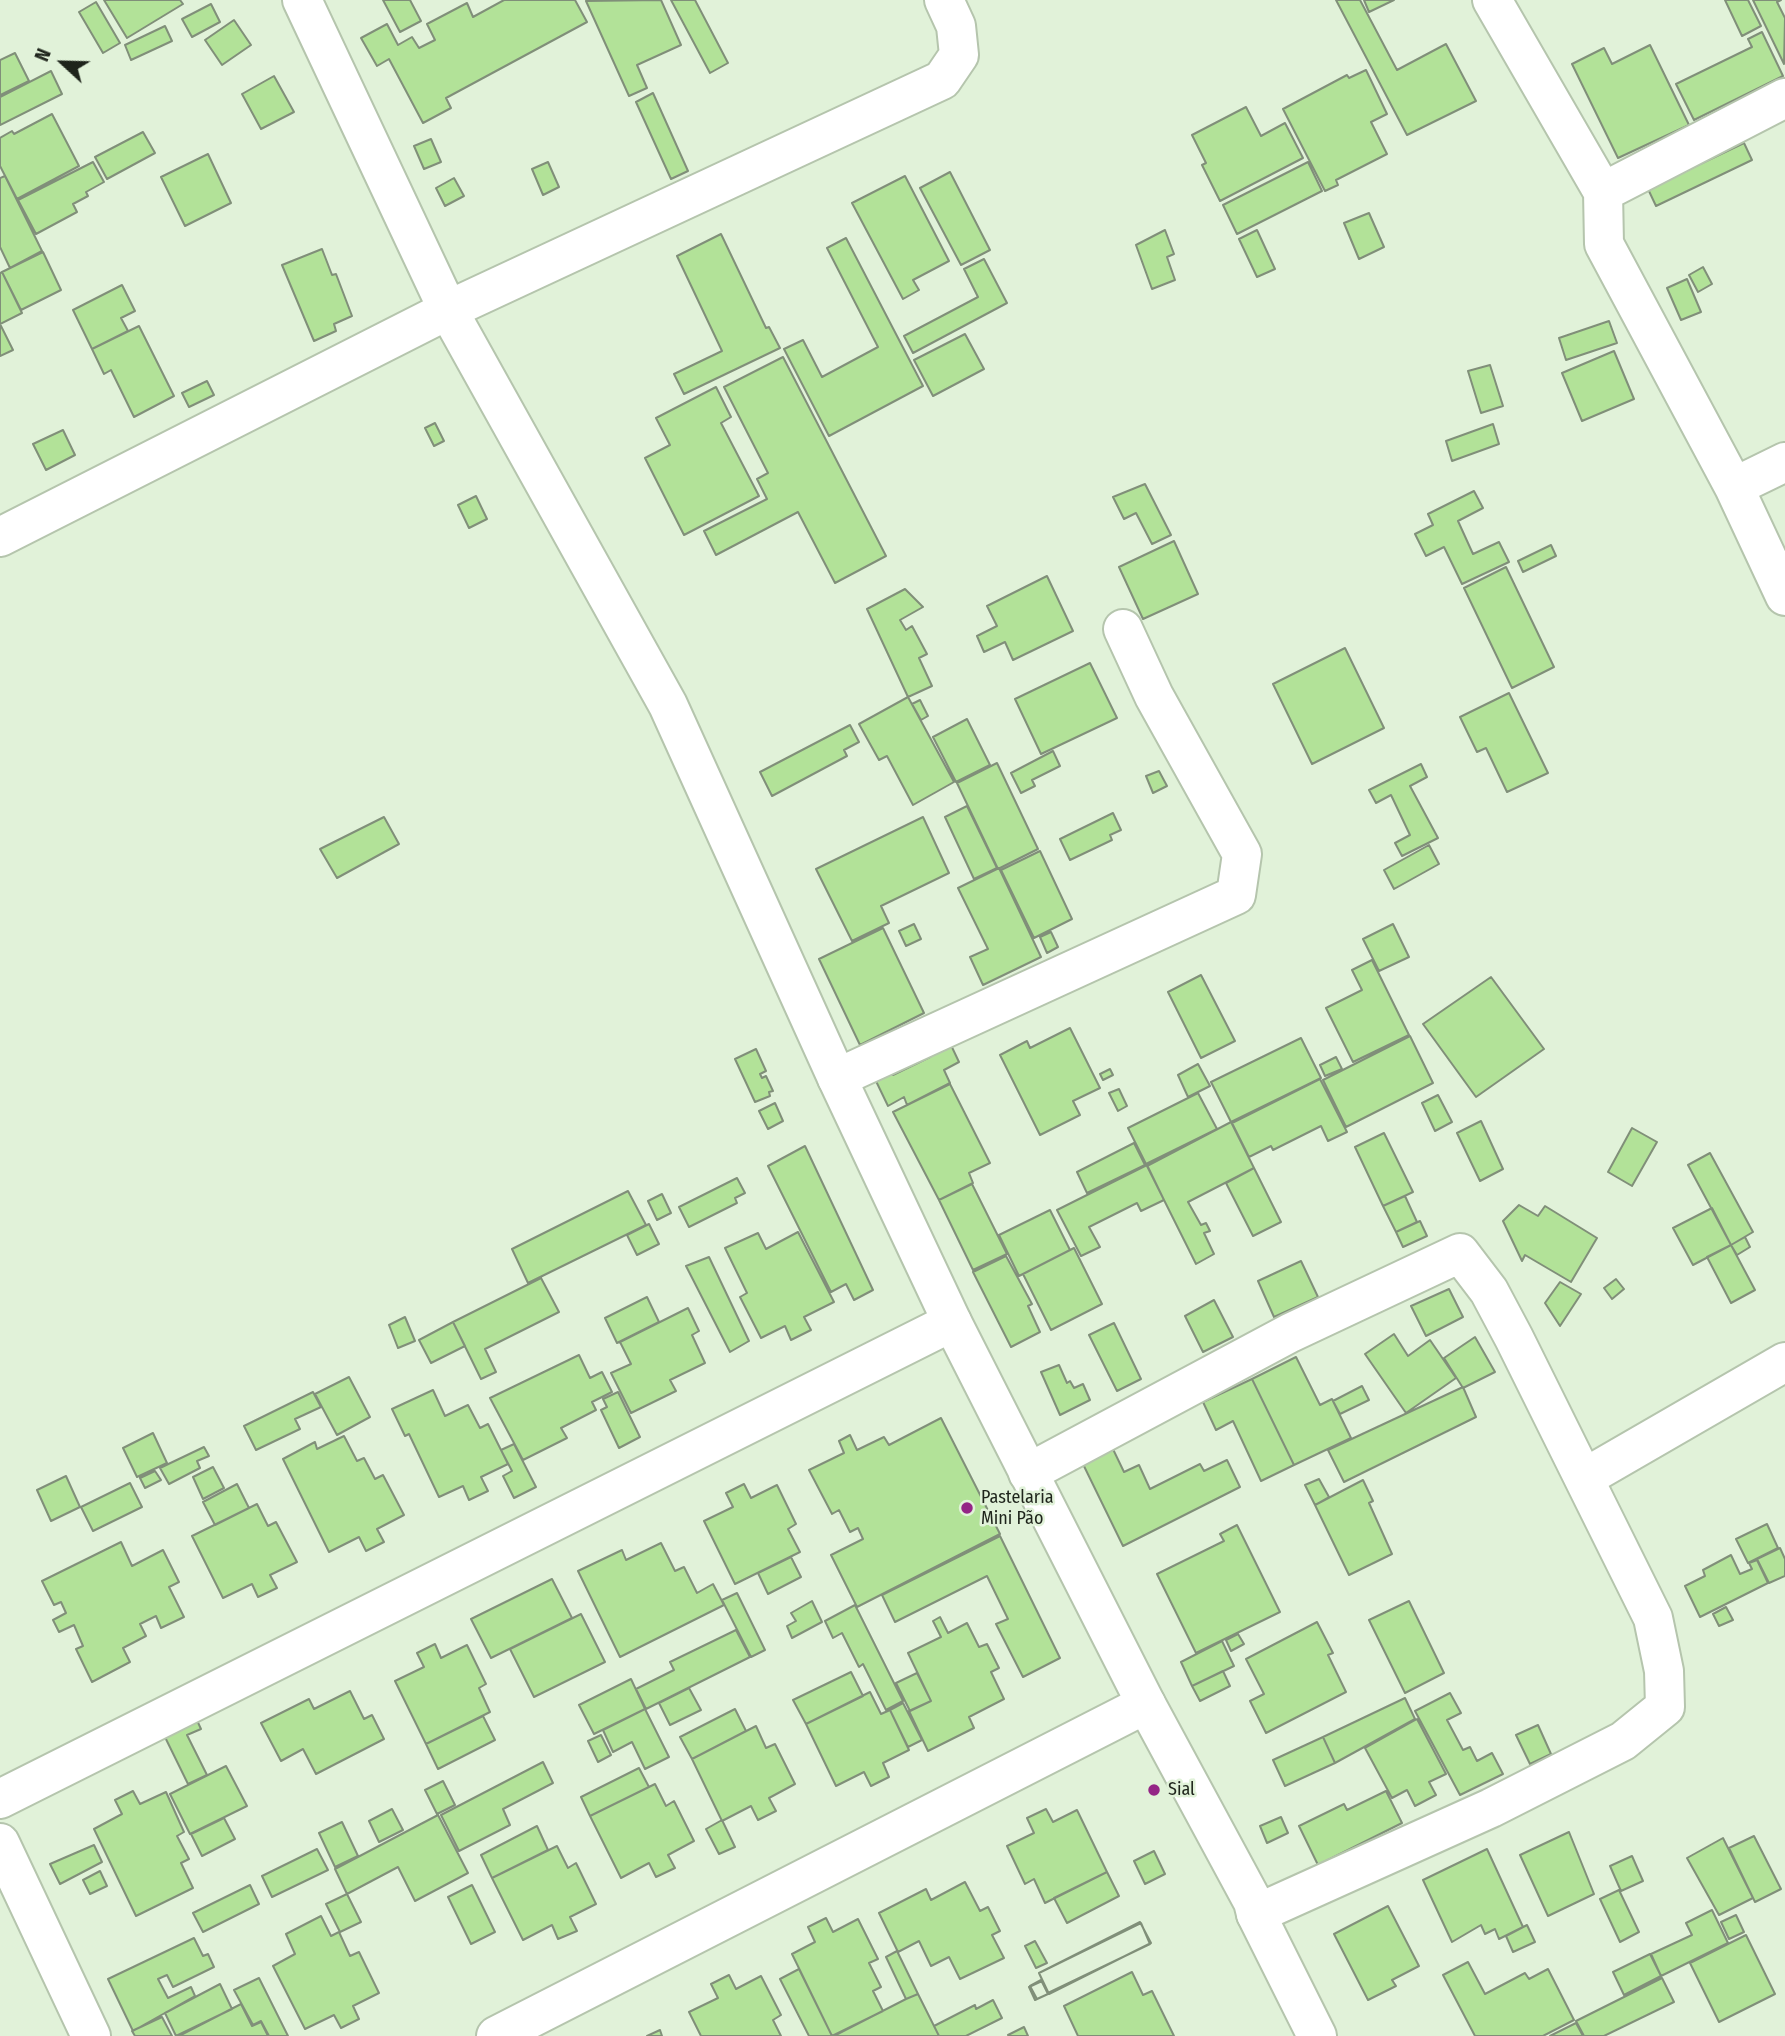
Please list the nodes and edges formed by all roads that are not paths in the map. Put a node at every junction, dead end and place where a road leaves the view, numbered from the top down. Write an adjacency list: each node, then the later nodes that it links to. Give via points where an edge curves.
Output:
1 (302, 0): 6 (street)
2 (944, 0): 6 (street, via 956,26 959,55 942,80)
3 (1492, 0): 5 (street)
4 (1785, 99): 5 (street)
5 (1603, 192): 8 (street, via 1604,244)
6 (448, 310): 9 (street); 12 (street, via 668,705)
7 (1785, 461): 8 (street)
8 (1734, 487): 10 (street)
9 (0, 537)
10 (1785, 596)
11 (1124, 629): 12 (street, via 1154,696 1242,855 1236,895)
12 (837, 1078): 13 (street)
13 (951, 1322): 15 (street); 18 (street)
14 (1785, 1362): 16 (street)
15 (1028, 1473): 16 (street, via 1290,1333 1461,1253 1489,1291); 17 (street)
16 (1586, 1477): 20 (street, via 1653,1618 1664,1671 1665,1707 1623,1741 1515,1796)
17 (1146, 1704): 20 (street); 22 (street)
18 (0, 1798)
19 (0, 1843): 21 (street)
20 (1256, 1914): 23 (street)
21 (91, 2036)
22 (496, 2036)
23 (1317, 2036)

